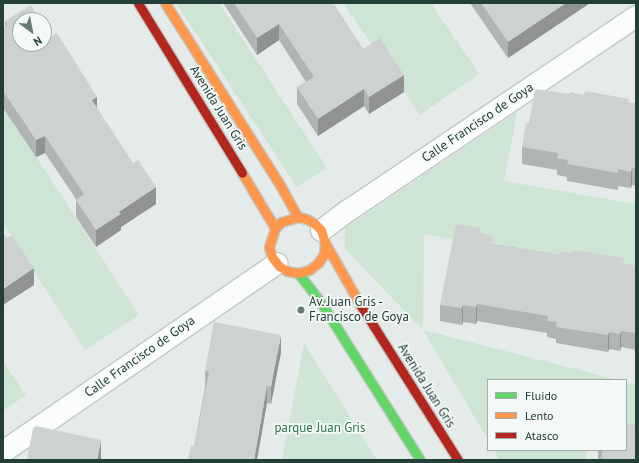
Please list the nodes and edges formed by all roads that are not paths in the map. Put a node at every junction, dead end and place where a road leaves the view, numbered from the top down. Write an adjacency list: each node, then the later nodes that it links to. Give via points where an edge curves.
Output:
1 (138, 3): 5 (street, Avenida Juan Gris)
2 (165, 3): 4 (street, Avenida Juan Gris)
3 (636, 16): 6 (street, Calle Francisco de Goya, via 348,210)
4 (298, 217): 5 (street, via 281,222); 6 (street, Avenida Juan Gris, via 315,224)
5 (275, 228): 7 (street, via 269,247)
6 (323, 237): 8 (street, via 324,254 318,263 309,270); 11 (street, Avenida Juan Gris, via 357,302)
7 (276, 263): 8 (street, via 287,271); 9 (street, Calle Francisco de Goya)
8 (298, 273): 10 (street, via 320,301)
9 (3, 452)
10 (420, 460)
11 (458, 460)

